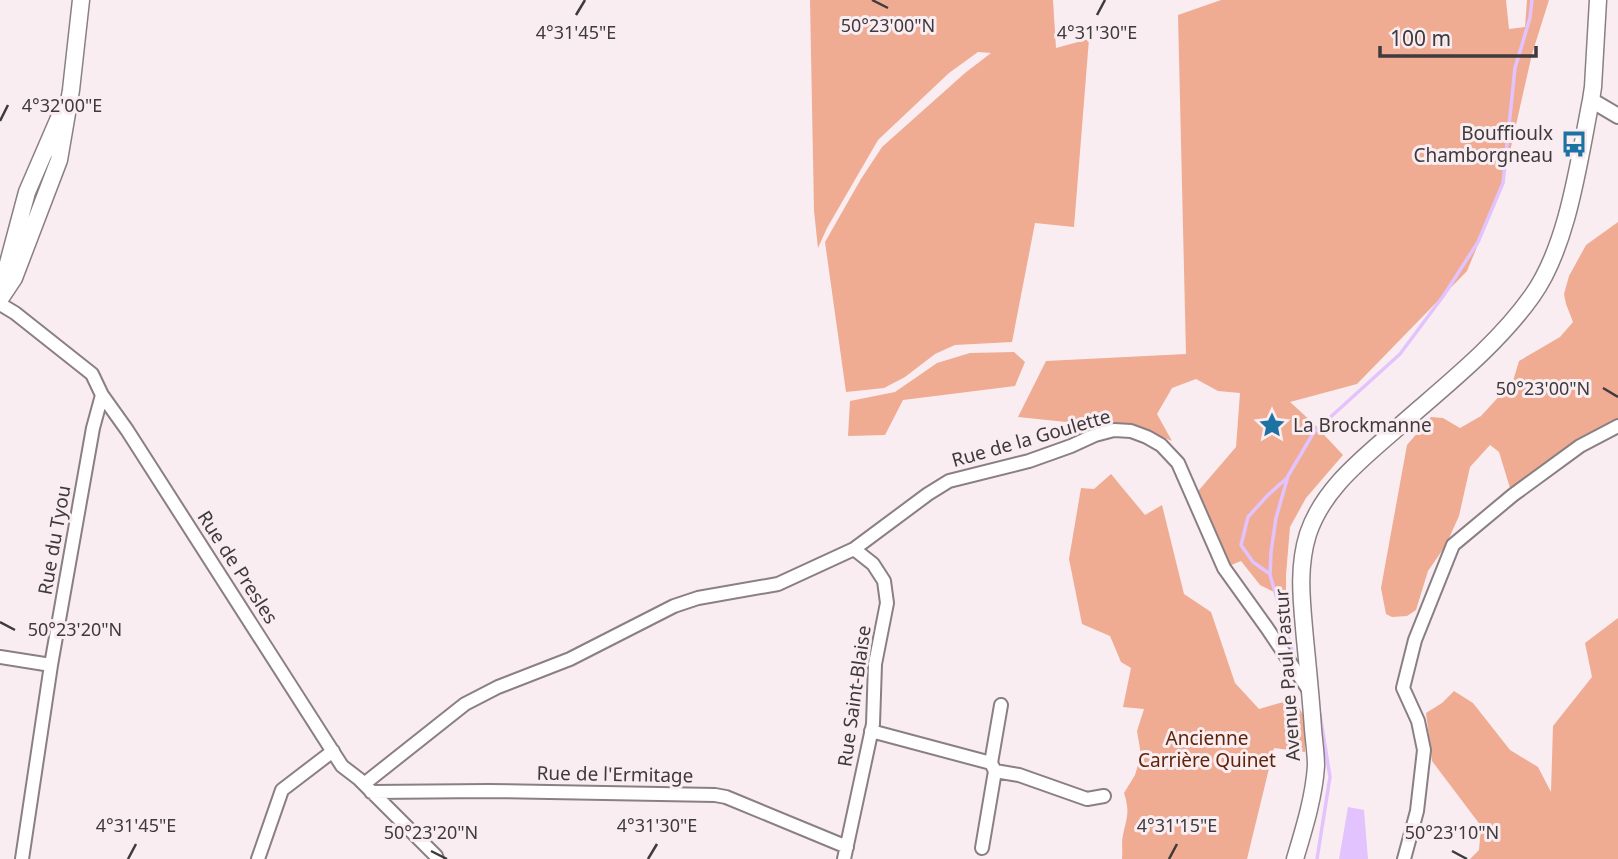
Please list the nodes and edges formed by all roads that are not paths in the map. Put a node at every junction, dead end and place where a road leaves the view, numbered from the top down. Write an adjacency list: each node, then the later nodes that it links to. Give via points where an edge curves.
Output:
1 (81, 0): 5 (main road, via 71,90)
2 (1598, 0): 3 (main road, Avenue Paul Pastur)
3 (1591, 100): 4 (street); 13 (main road, Avenue Paul Pastur, via 1562,231 1533,295 1508,327 1348,471 1317,515 1301,568)
4 (1618, 116)
5 (20, 244): 6 (main road); 7 (main road, via 14,278)
6 (0, 294)
7 (0, 302): 8 (street, Rue de Presles, via 92,374)
8 (102, 395): 12 (street, Rue du Tyou); 16 (street, Rue de Presles)
9 (1618, 426): 26 (street, via 1580,446 1453,545 1415,640 1403,688 1418,721 1424,750 1417,811)
10 (854, 549): 13 (street, Rue de la Goulette, via 949,481 1029,461 1095,435 1131,431 1161,445 1178,463 1224,568); 15 (street, Rue Saint-Blaise, via 873,564 884,581 887,604 875,664); 18 (street, Rue de la Goulette, via 778,584 674,606 570,659 498,687 465,704)
11 (0, 657): 12 (street)
12 (51, 665): 22 (street, Rue du Tyou)
13 (1310, 692): 25 (main road, Avenue Paul Pastur, via 1316,765)
14 (1001, 705): 17 (street)
15 (871, 731): 17 (street); 21 (street, Rue Saint-Blaise)
16 (333, 751): 18 (street, Rue de Presles, via 342,766); 23 (street, via 282,790)
17 (993, 767): 19 (street, via 1087,799); 20 (street)
18 (368, 788): 21 (street, Rue de l'Ermitage, via 715,795); 24 (street, Rue de Presles)
19 (1104, 796)
20 (982, 848)
21 (845, 853)
22 (22, 859)
23 (258, 859)
24 (437, 859)
25 (1295, 859)
26 (1404, 859)

